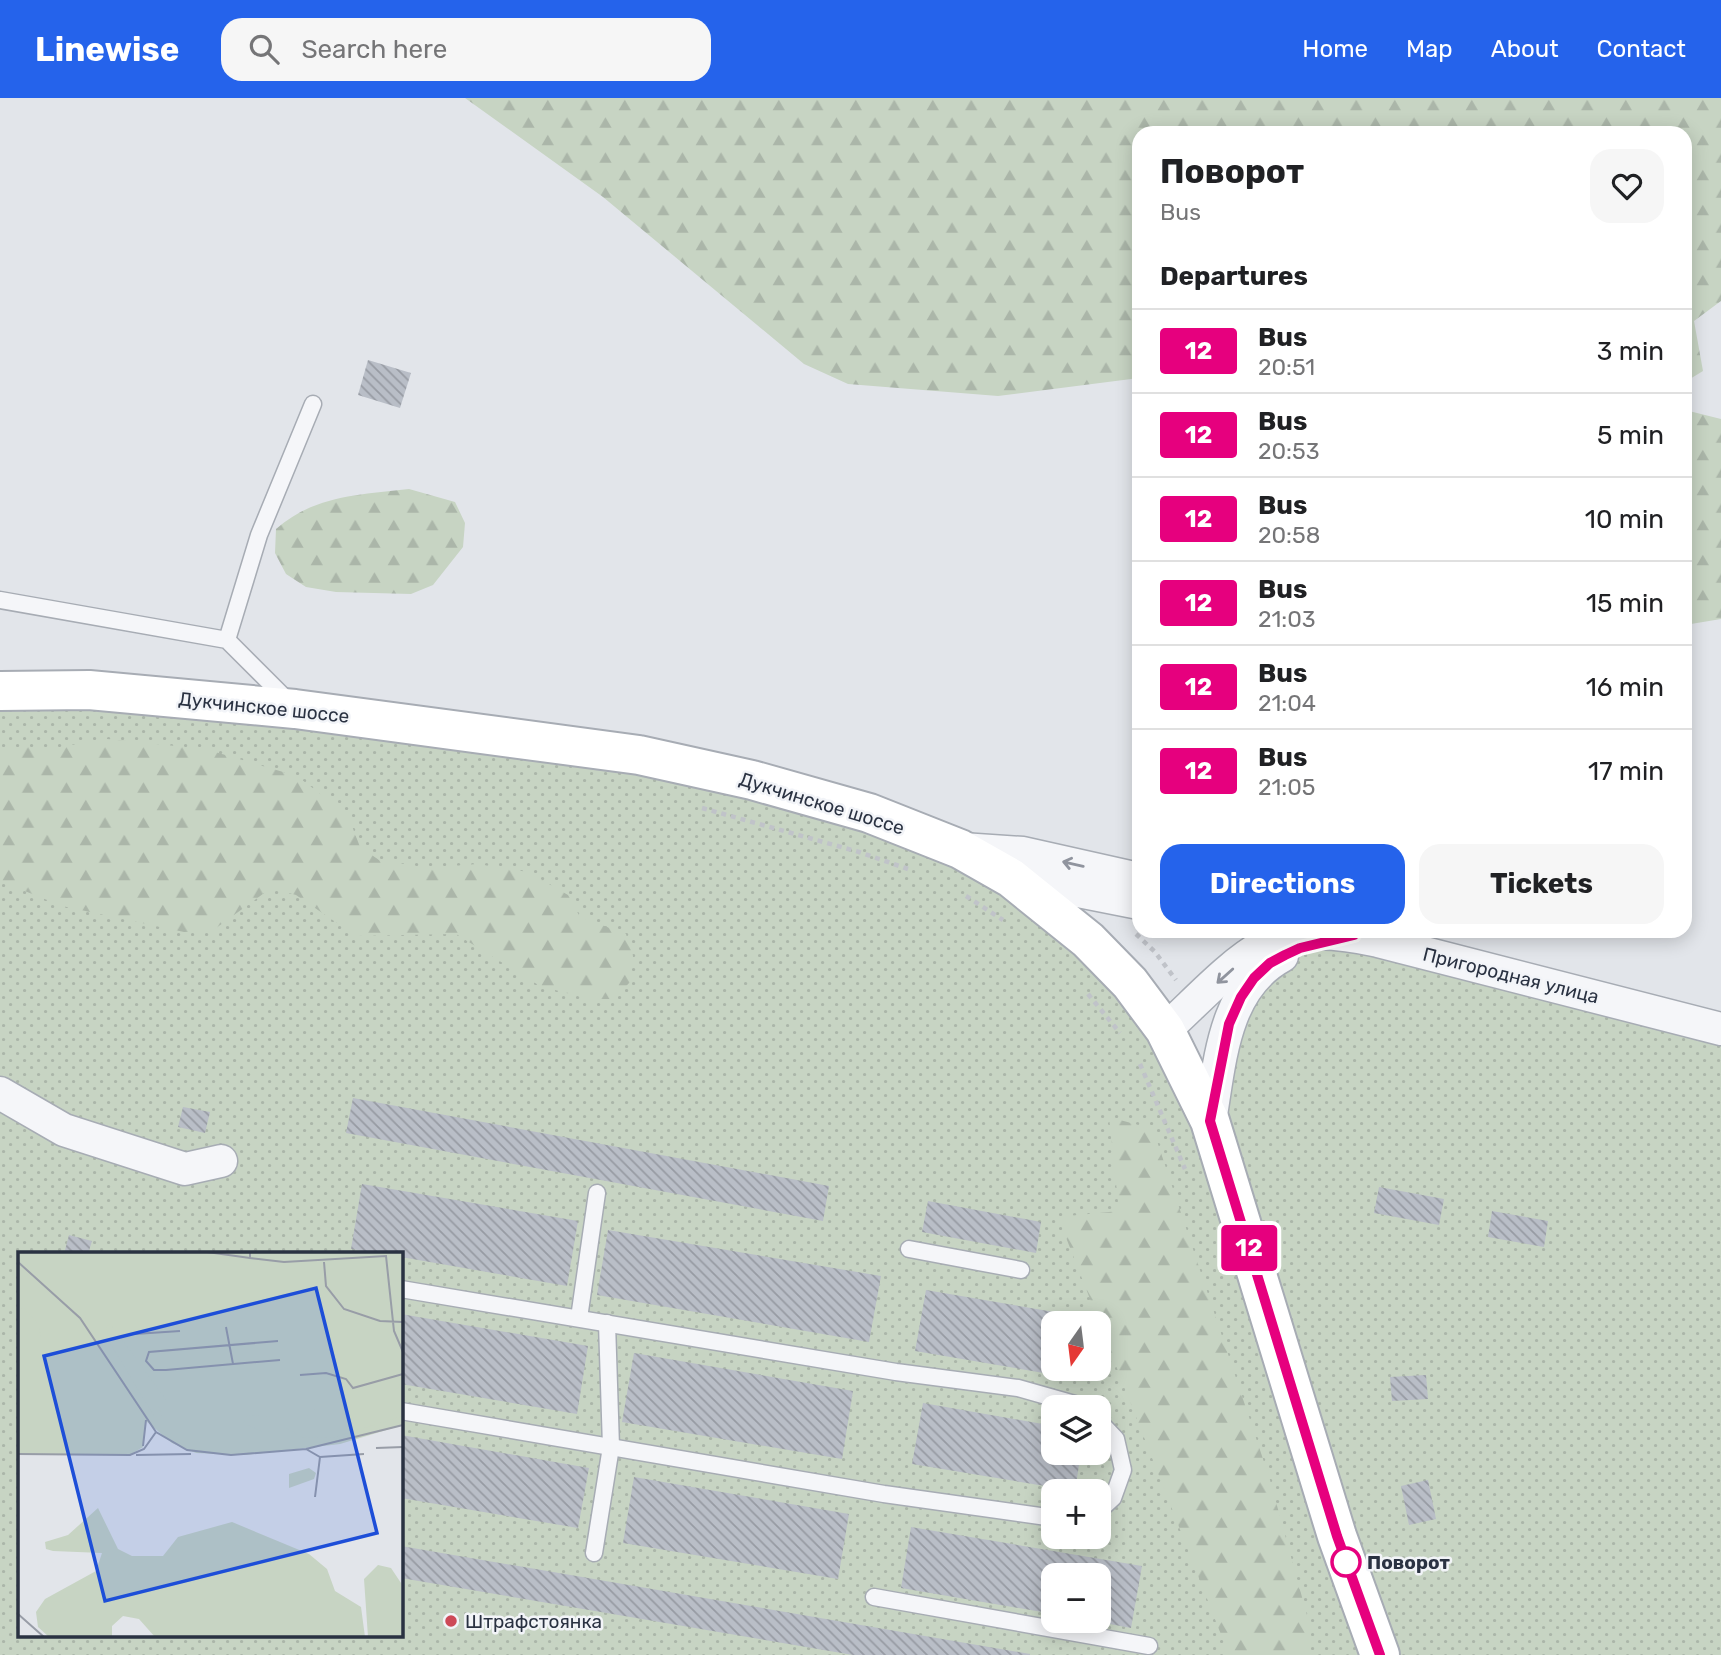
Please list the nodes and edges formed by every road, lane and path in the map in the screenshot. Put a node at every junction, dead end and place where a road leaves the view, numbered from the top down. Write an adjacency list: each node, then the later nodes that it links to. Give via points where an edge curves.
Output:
1 (313, 404): 3 (lane, via 259,536)
2 (0, 600): 3 (lane)
3 (227, 640): 5 (lane)
4 (0, 691): 5 (street, Дукчинское шоссе, via 89,690)
5 (295, 709): 7 (street, Дукчинское шоссе, via 639,755 832,802)
6 (697, 807): 8 (path, via 859,852)
7 (960, 849): 9 (street, one-way to 7, via 1023,853); 10 (street, Дукчинское шоссе)
8 (920, 874)
9 (1132, 877)
10 (1011, 878): 12 (street); 21 (street, Дукчинское шоссе, via 1088,940)
11 (955, 889): 13 (path)
12 (1132, 915)
13 (1007, 923)
14 (1146, 938): 19 (path)
15 (1282, 938): 19 (street, Пригородная улица, one-way to 19, via 1247,957)
16 (1331, 938): 25 (street, via 1270,963 1241,997 1229,1024)
17 (1366, 938): 20 (street, Пригородная улица)
18 (1082, 987): 22 (path)
19 (1193, 1005): 21 (street, Пригородная улица)
20 (1721, 1029)
21 (1165, 1030): 25 (street, Дукчинское шоссе)
22 (1124, 1038)
23 (1138, 1060): 27 (path)
24 (0, 1093): 26 (street, via 64,1130 185,1169)
25 (1210, 1121): 43 (street, Дукчинское шоссе, via 1337,1536)
26 (221, 1161)
27 (1188, 1179)
28 (597, 1193): 32 (lane)
29 (909, 1249): 30 (lane)
30 (1021, 1270)
31 (402, 1289): 32 (lane)
32 (579, 1318): 33 (lane)
33 (607, 1323): 34 (lane); 37 (lane)
34 (1043, 1395)
35 (402, 1411): 37 (lane)
36 (1111, 1434): 38 (lane, via 1123,1470)
37 (611, 1447): 39 (lane); 40 (lane)
38 (1111, 1500)
39 (1041, 1516)
40 (594, 1553)
41 (874, 1597): 42 (lane)
42 (1149, 1646)
43 (1380, 1655)

